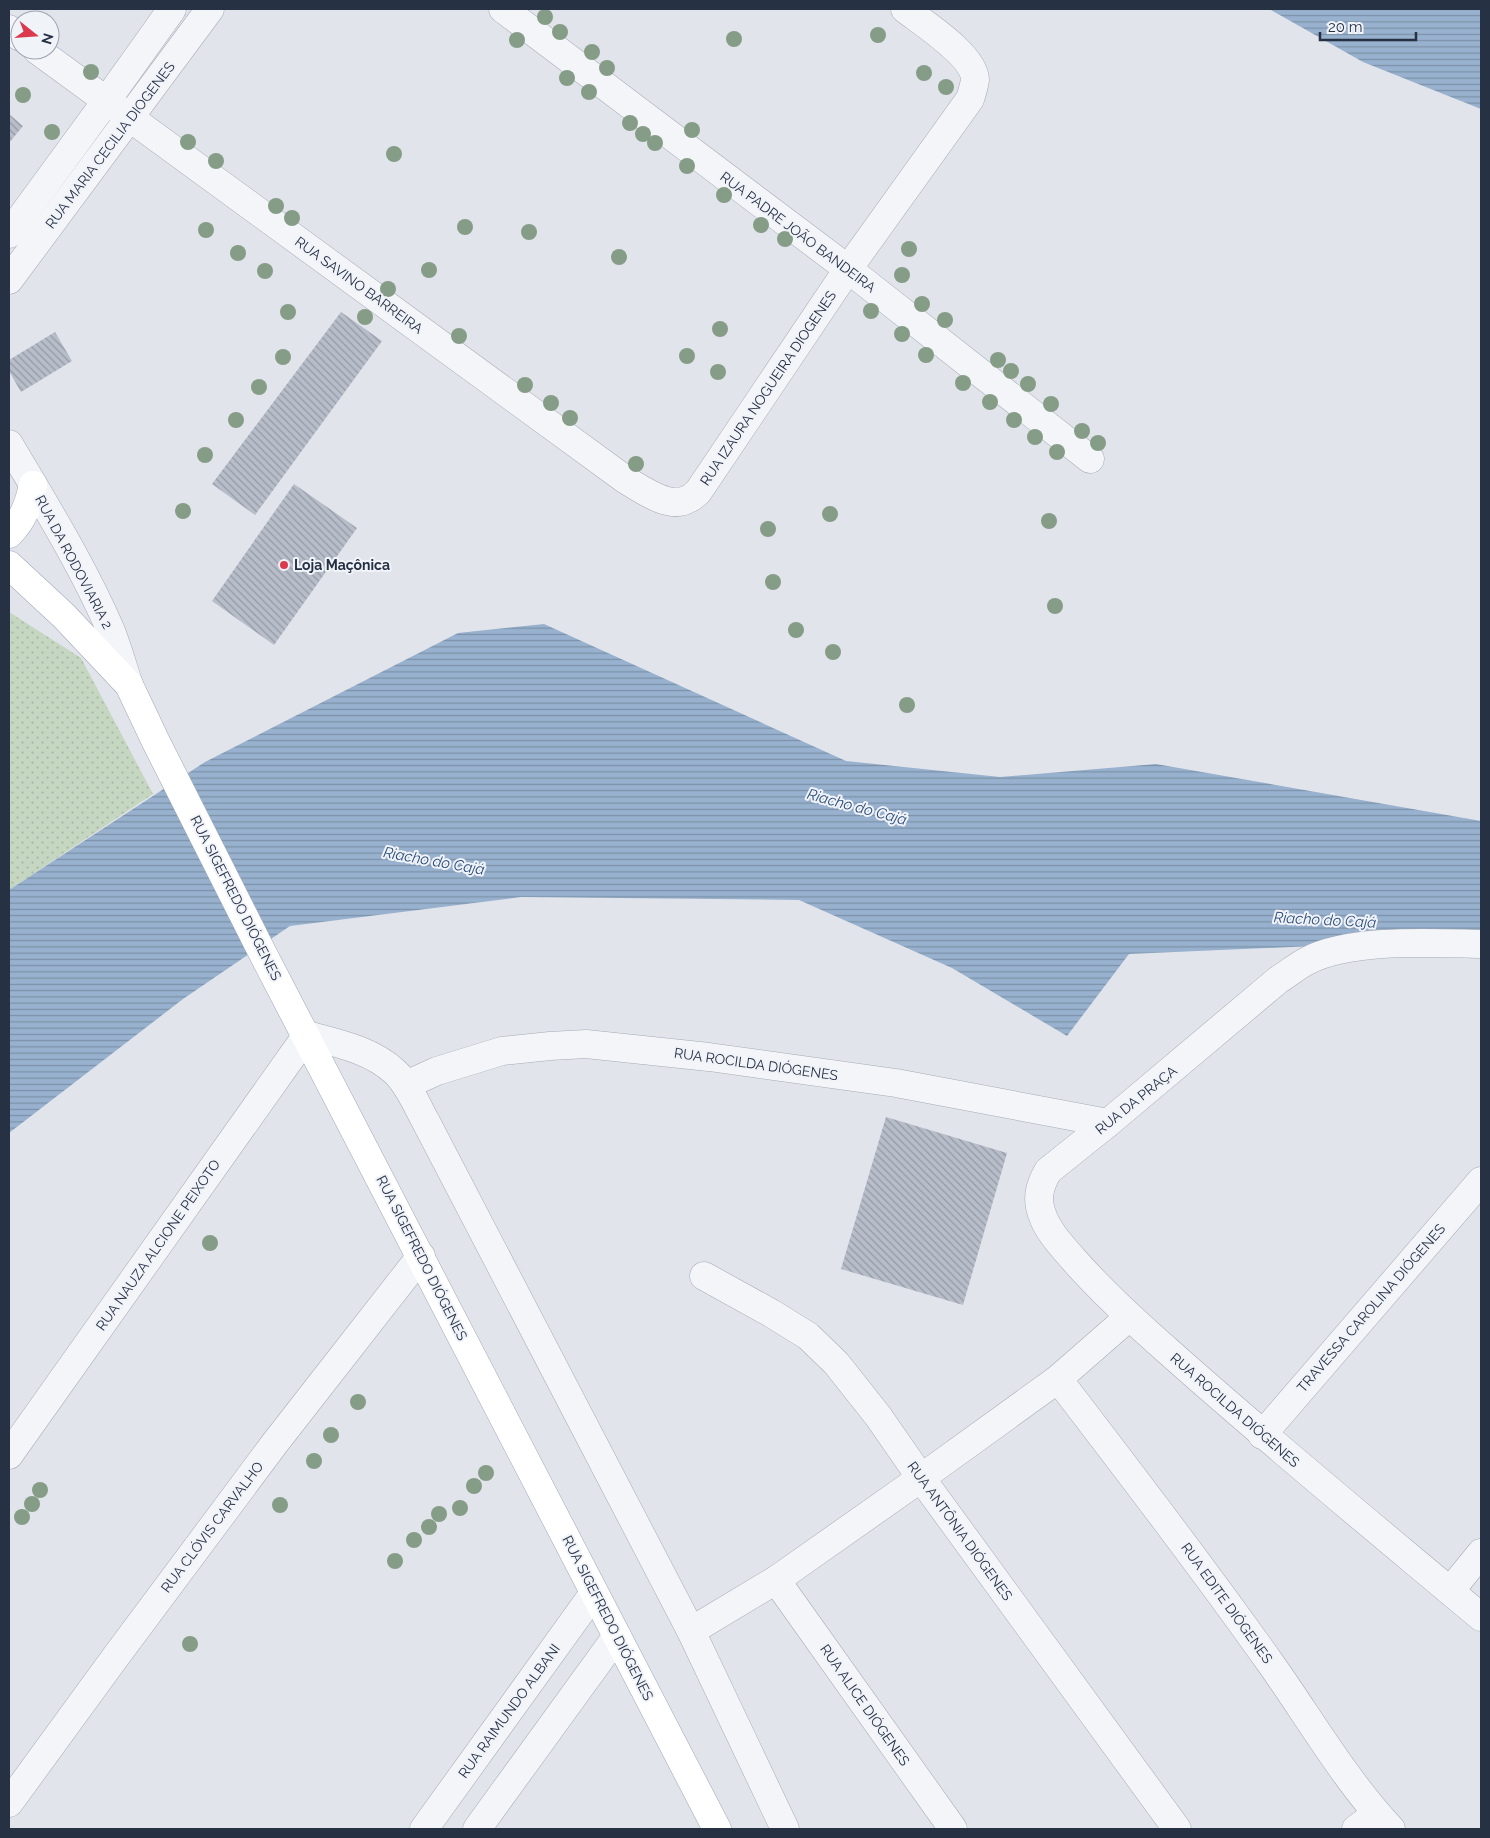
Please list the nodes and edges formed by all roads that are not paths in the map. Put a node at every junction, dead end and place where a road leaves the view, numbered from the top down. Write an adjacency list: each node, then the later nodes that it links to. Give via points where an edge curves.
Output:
1 (172, 9): 6 (street, RUA MARIA CECILIA DIOGENES)
2 (210, 9): 7 (street, RUA MARIA CECILIA DIOGENES)
3 (502, 9): 9 (street, RUA PADRE JOÃO BANDEIRA)
4 (905, 9): 9 (street, RUA IZAURA NOGUEIRA DIOGENES, via 956,48 969,62 975,78 970,99)
5 (52, 60): 6 (street, RUA SAVINO BARREIRA)
6 (107, 100): 7 (street, RUA SAVINO BARREIRA); 8 (street, RUA MARIA CECILIA DIOGENES)
7 (130, 117): 10 (street, RUA MARIA CECILIA DIOGENES); 14 (street, RUA SAVINO BARREIRA, via 626,480 665,500)
8 (9, 234)
9 (848, 269): 12 (street, RUA PADRE JOÃO BANDEIRA); 14 (street, RUA IZAURA NOGUEIRA DIOGENES, via 698,492)
10 (9, 280)
11 (9, 444): 13 (street, RUA DA RODOVIARIA 2)
12 (1090, 459)
13 (33, 485): 15 (main road, via 24,514); 17 (street, RUA DA RODOVIARIA 2, via 96,599)
14 (687, 500)
15 (9, 534)
16 (9, 565): 17 (main road, RUA SIGEFREDO DIÓGENES, via 64,616)
17 (129, 685): 19 (main road, RUA SIGEFREDO DIÓGENES)
18 (1481, 944): 21 (street, RUA DA PRAÇA, via 1383,944 1324,954 1307,961 1278,980)
19 (307, 1035): 20 (street, via 374,1057); 24 (main road, RUA SIGEFREDO DIÓGENES); 29 (street, RUA NAUZA ALCIONE PEIXOTO)
20 (406, 1085): 21 (street, RUA ROCILDA DIÓGENES, via 437,1071 502,1051 586,1044 896,1083); 36 (street)
21 (1108, 1123): 22 (street, RUA DA PRAÇA)
22 (1048, 1171): 26 (street, RUA ROCILDA DIÓGENES, via 1038,1200 1054,1237)
23 (1481, 1182): 28 (street, TRAVESSA CAROLINA DIÓGENES)
24 (421, 1256): 34 (main road, RUA SIGEFREDO DIÓGENES); 40 (street, RUA CLÓVIS CARVALHO, via 275,1443)
25 (704, 1276): 30 (street, RUA ANTÔNIA DIÓGENES, via 808,1336 836,1363 878,1416)
26 (1129, 1317): 27 (street); 28 (street, RUA ROCILDA DIÓGENES)
27 (1058, 1379): 30 (street); 41 (street, RUA EDITE DIÓGENES, via 1174,1530)
28 (1262, 1436): 33 (street, RUA ROCILDA DIÓGENES)
29 (9, 1455)
30 (920, 1478): 32 (street); 47 (street, RUA ANTÔNIA DIÓGENES)
31 (1481, 1553): 33 (street)
32 (776, 1580): 36 (street); 46 (street, RUA ALICE DIÓGENES)
33 (1450, 1591): 35 (street, RUA ROCILDA DIÓGENES)
34 (594, 1593): 37 (main road, RUA SIGEFREDO DIÓGENES); 38 (street, RUA RAIMUNDO ALBANI)
35 (1481, 1616)
36 (691, 1631): 45 (street)
37 (617, 1636): 39 (street); 44 (main road, RUA SIGEFREDO DIÓGENES)
38 (490, 1737): 39 (street); 42 (street, RUA RAIMUNDO ALBANI)
39 (521, 1769): 43 (street)
40 (9, 1803)
41 (1375, 1824)
42 (424, 1829)
43 (477, 1829)
44 (718, 1829)
45 (785, 1829)
46 (953, 1829)
47 (1177, 1829)

